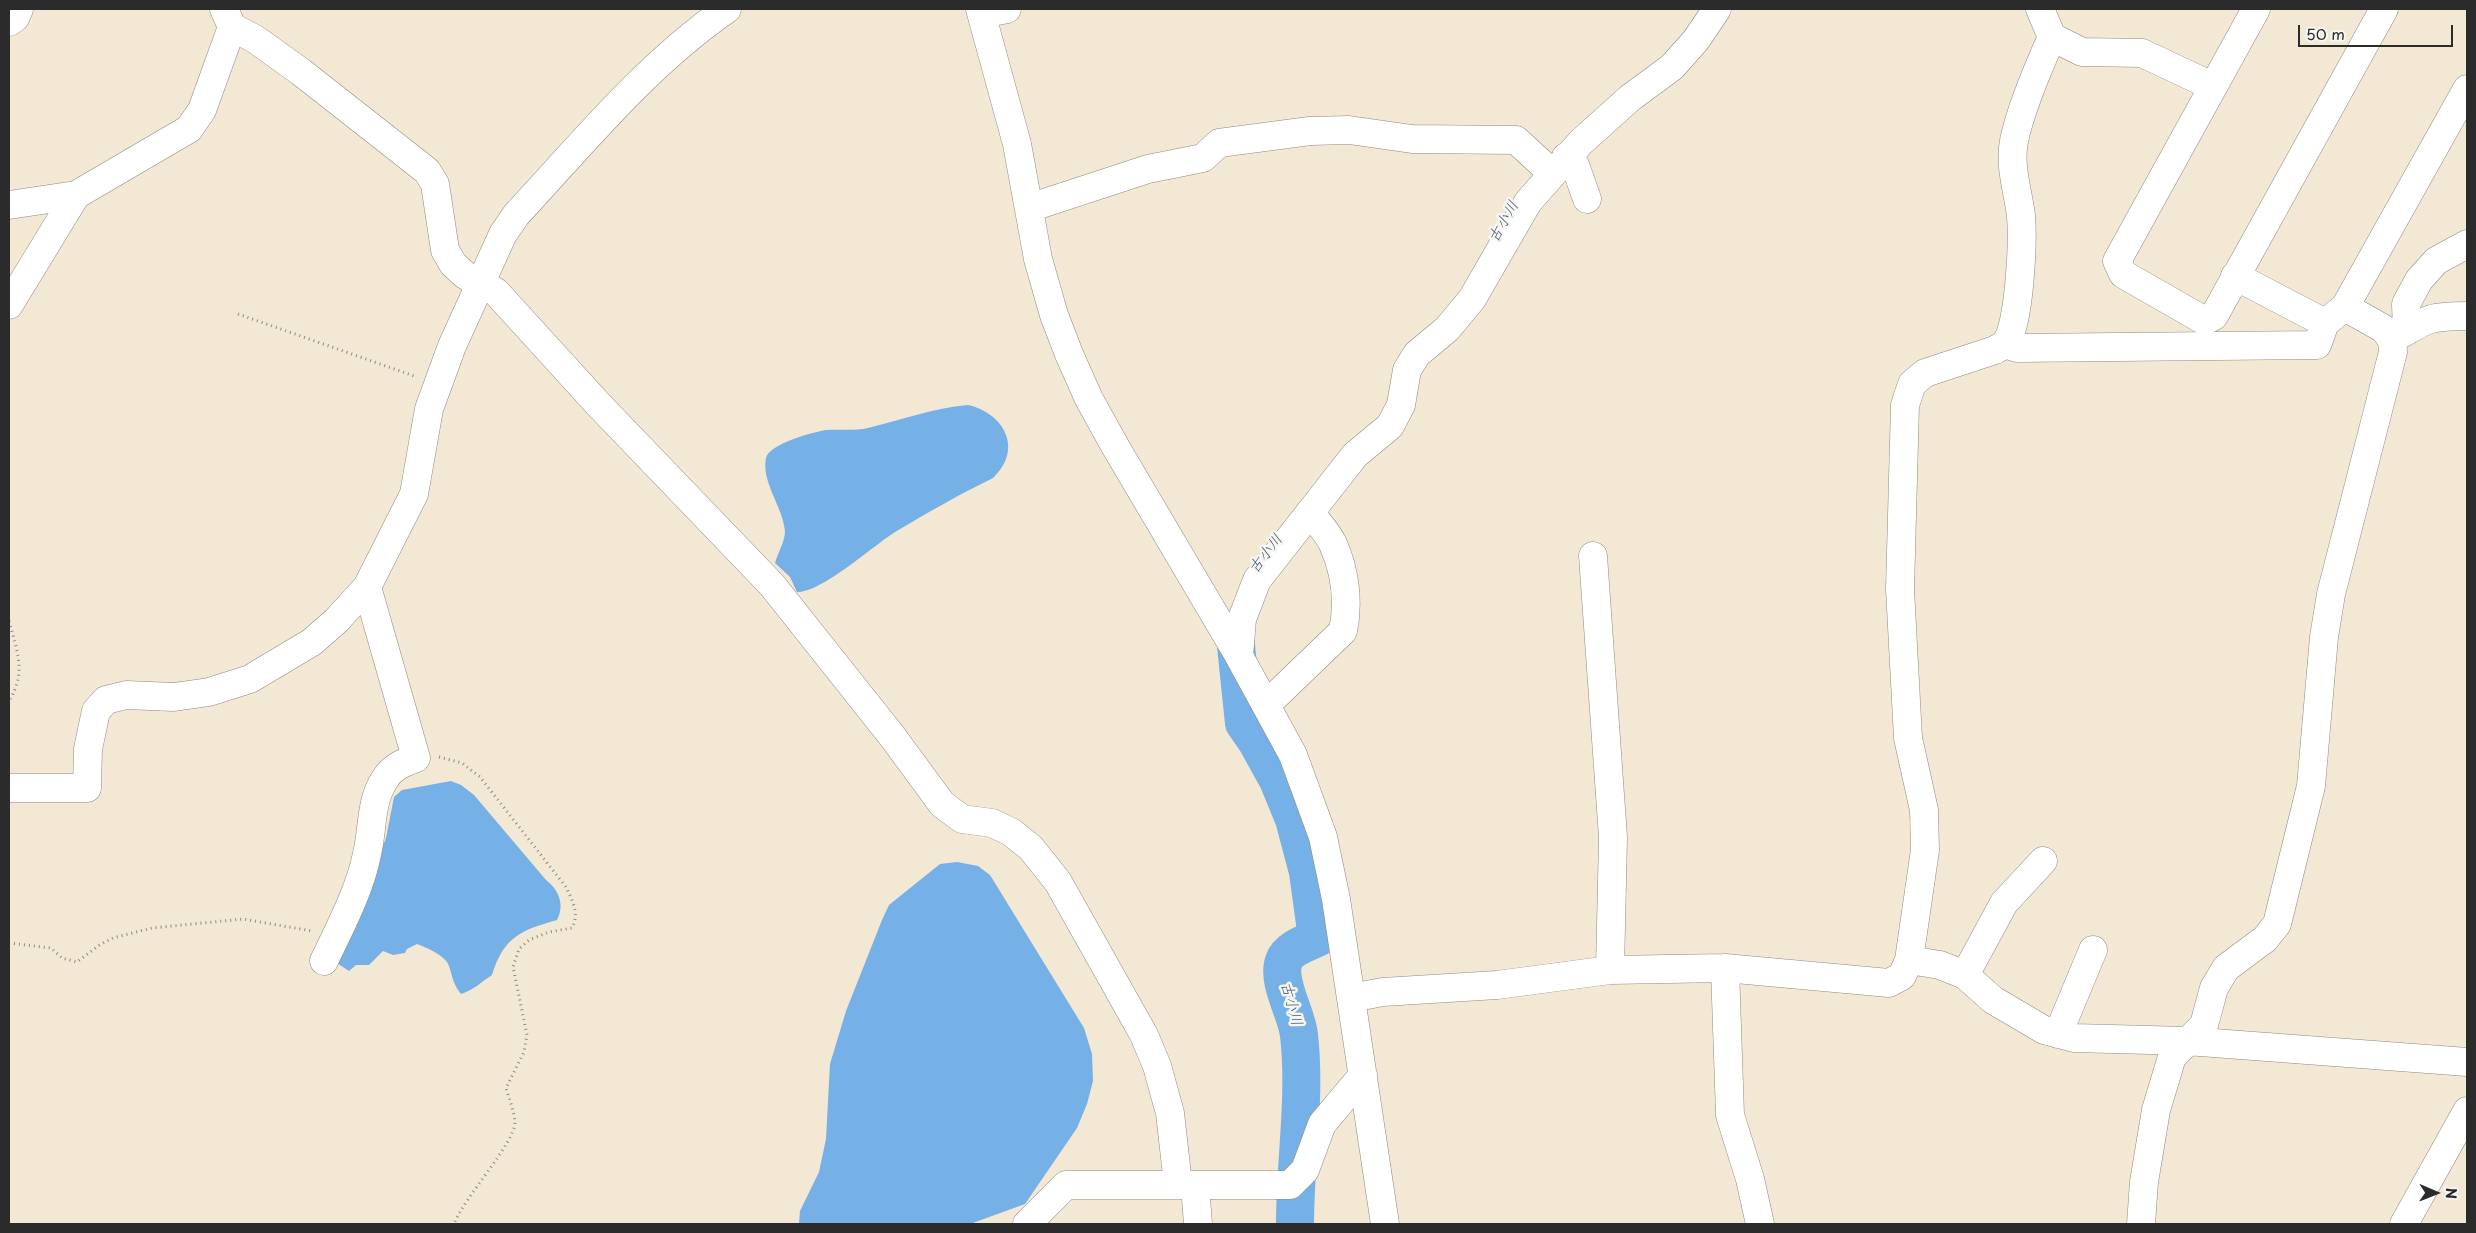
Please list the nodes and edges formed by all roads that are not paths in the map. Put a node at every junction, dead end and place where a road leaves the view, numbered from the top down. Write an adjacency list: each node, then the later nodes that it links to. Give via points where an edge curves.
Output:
1 (19, 9): 9 (street)
2 (727, 9): 20 (street, via 664,58 516,215)
3 (1717, 9): 13 (street, via 1672,67 1630,98)
4 (2040, 9): 10 (street)
5 (2256, 9): 11 (street)
6 (2384, 9): 19 (street)
7 (990, 11): 17 (street)
8 (228, 18): 14 (street, via 202,110 189,130); 20 (street, via 427,171 435,184 445,250 453,264)
9 (9, 22)
10 (2052, 38): 11 (street, via 2082,52 2142,53); 25 (street, via 2014,142 2014,185 2021,216 2020,280)
11 (2212, 86): 19 (street, via 2118,261 2124,274 2205,321 2214,316)
12 (2467, 89): 22 (street)
13 (1559, 165): 15 (street, via 1575,165); 17 (street, via 1516,140 1412,139 1349,130 1310,131 1219,143 1203,158 1139,171); 26 (street, via 1528,202 1472,298 1447,329 1417,354 1406,370 1402,405 1390,426 1355,455)
14 (76, 195): 16 (street); 21 (street)
15 (1587, 199)
16 (9, 205)
17 (1029, 208): 29 (street, via 1038,259 1054,315 1089,399)
18 (2467, 244): 24 (street, via 2436,261 2419,280 2406,304)
19 (2235, 276): 22 (street)
20 (479, 283): 28 (street, via 430,409 414,494); 45 (street, via 496,292 598,404 772,585 942,804 962,819 992,823 1011,832 1031,848 1058,882 1130,1010 1157,1066)
21 (9, 305)
22 (2335, 315): 24 (street); 25 (street, via 2317,345 2017,348)
23 (2467, 316): 24 (street, via 2426,319)
24 (2399, 335): 41 (street, via 2331,594 2324,637 2311,786 2277,924 2265,939 2226,968 2214,988 2204,1025)
25 (2005, 344): 35 (street, via 1924,373 1912,384 1905,405 1900,589 1908,738 1924,810 1926,850)
26 (1310, 512): 29 (street, via 1257,580 1242,619); 30 (street, via 1332,542 1339,562 1346,597 1343,631)
27 (1593, 556): 37 (street, via 1613,837)
28 (367, 587): 31 (street, via 312,642 250,679 174,697 126,696 106,700 96,711 88,749 86,788); 33 (street, via 416,758 396,766 378,791 368,854)
29 (1239, 656): 30 (street)
30 (1266, 705): 39 (street, via 1293,755 1324,838)
31 (9, 788)
32 (2044, 861): 38 (street, via 2004,903)
33 (329, 950)
34 (2094, 950): 40 (street)
35 (1909, 960): 36 (street, via 1902,976 1889,982); 38 (street, via 1940,965)
36 (1725, 968): 37 (street); 49 (street, via 1730,1115)
37 (1610, 970): 39 (street, via 1497,985 1383,992)
38 (1965, 975): 40 (street, via 1993,1000 2044,1030)
39 (1351, 998): 43 (street)
40 (2058, 1034): 41 (street, via 2074,1038)
41 (2187, 1041): 42 (street); 50 (street, via 2172,1057 2156,1110 2144,1182)
42 (2467, 1062)
43 (1363, 1075): 45 (street, via 1322,1124 1305,1170 1290,1185); 48 (street)
44 (2467, 1111): 51 (street)
45 (1186, 1185): 46 (street, via 1066,1185); 47 (street)
46 (1027, 1224)
47 (1198, 1224)
48 (1384, 1224)
49 (1760, 1224)
50 (2141, 1224)
51 (2404, 1224)

